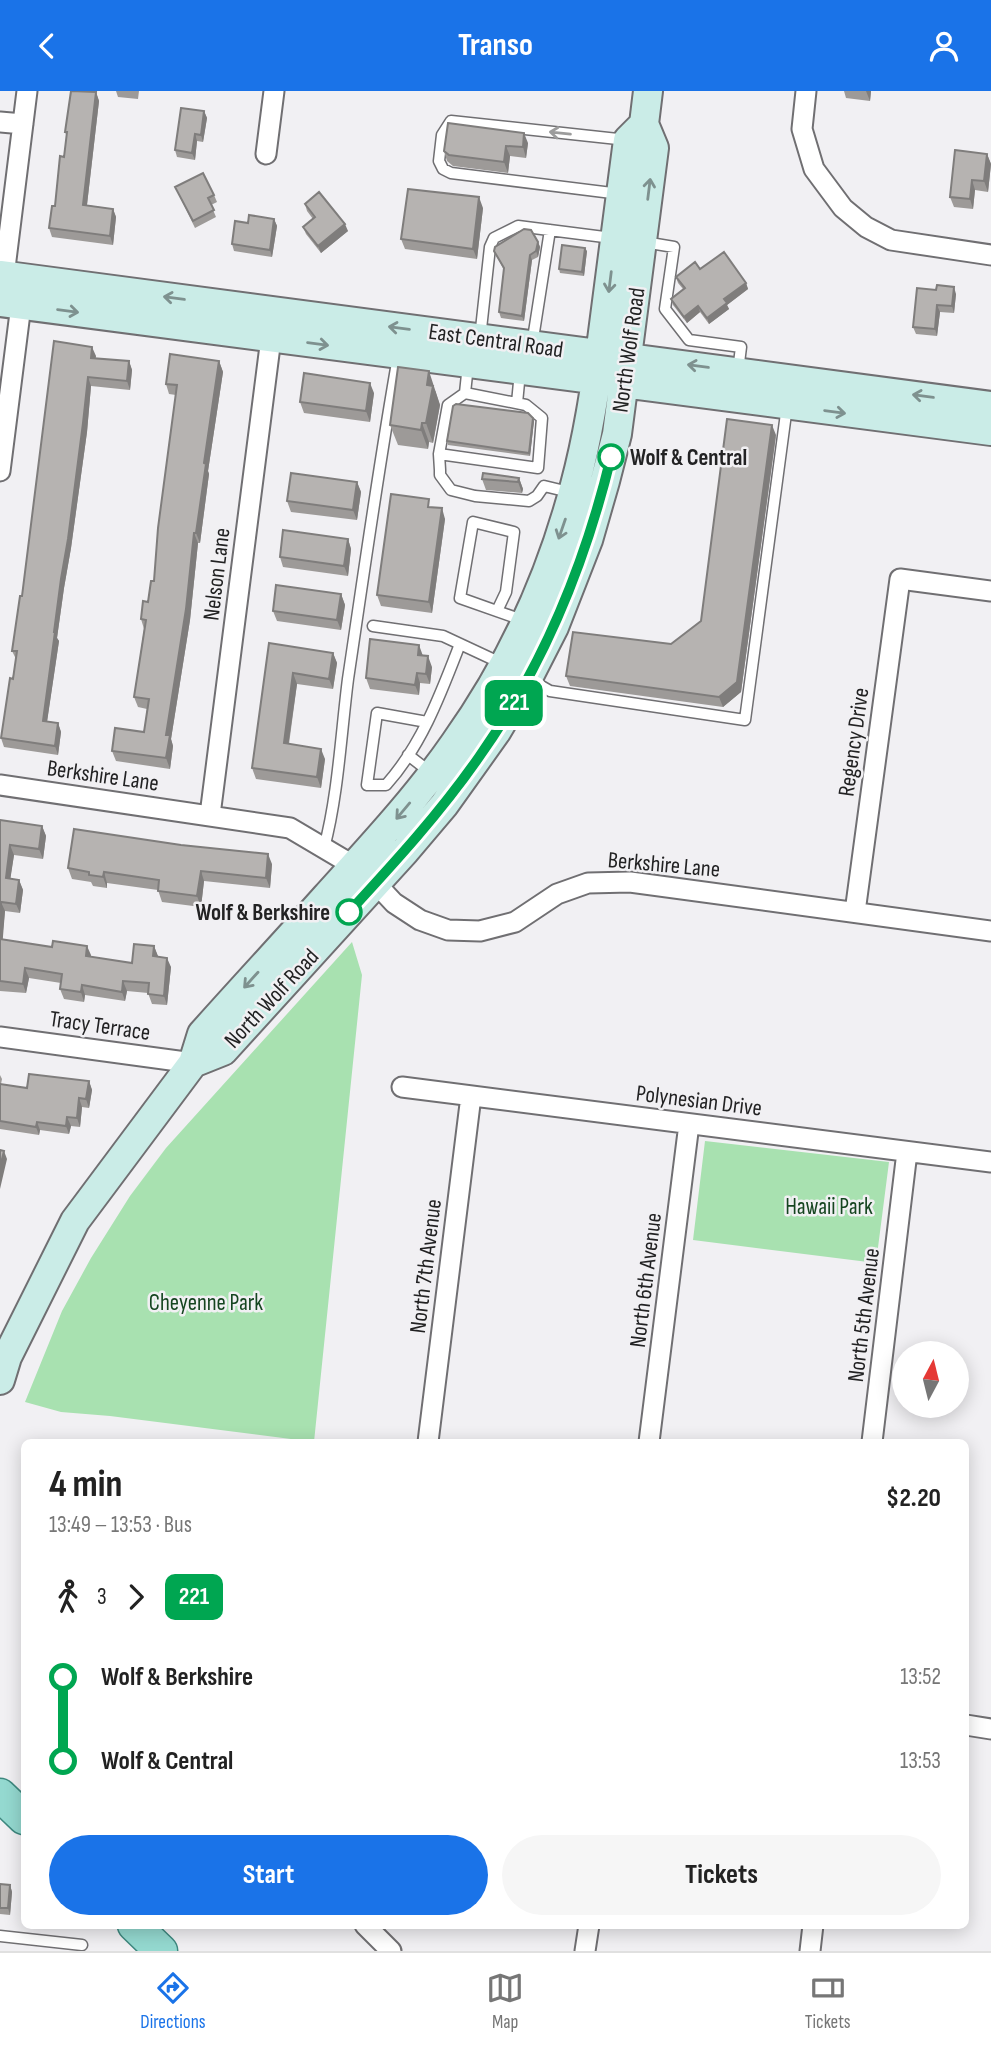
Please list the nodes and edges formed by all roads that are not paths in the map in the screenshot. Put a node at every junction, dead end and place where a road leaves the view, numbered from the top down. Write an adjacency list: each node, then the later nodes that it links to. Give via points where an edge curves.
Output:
1 (27, 91): 6 (street)
2 (274, 91): 8 (street)
3 (648, 91): 7 (main road, North Wolf Road)
4 (806, 91): 12 (street, via 803,129 814,169 843,208 891,240)
5 (0, 122): 6 (street)
6 (23, 124): 13 (street)
7 (636, 132): 9 (main road, North Wolf Road); 9 (lane, one-way to 9, via 451,121 442,135 439,161 451,173); 11 (main road, North Wolf Road, one-way to 7, via 654,148)
8 (266, 154)
9 (621, 194): 11 (main road, North Wolf Road)
10 (550, 230): 11 (lane); 15 (lane, via 518,226 494,238); 16 (lane)
11 (629, 240): 19 (main road, North Wolf Road); 21 (lane, via 674,247 665,309 689,340 741,347)
12 (991, 255)
13 (6, 290): 14 (main road, East Central Road, one-way to 14); 15 (main road, East Central Road, one-way to 13); 29 (street)
14 (271, 338): 17 (main road, East Central Road, one-way to 17); 43 (street, Nelson Lane)
15 (480, 338): 16 (main road, East Central Road)
16 (532, 345): 19 (main road, East Central Road)
17 (398, 355): 18 (main road, East Central Road); 44 (lane)
18 (468, 364): 20 (main road, East Central Road); 22 (lane)
19 (612, 369): 20 (main road, East Central Road); 21 (main road, East Central Road, one-way to 19); 24 (main road, East Central Road); 31 (main road, North Wolf Road, via 590,425); 38 (main road, North Wolf Road, via 612,453 588,540 564,604)
20 (521, 371): 23 (lane)
21 (738, 372): 25 (main road, East Central Road, one-way to 21)
22 (465, 394): 23 (lane); 27 (lane, via 447,405)
23 (517, 403): 28 (lane, via 542,418)
24 (787, 405): 26 (main road, East Central Road, one-way to 26); 38 (lane, via 745,720 550,691)
25 (991, 406)
26 (991, 431)
27 (439, 454): 28 (lane); 30 (lane, via 440,475 451,490 529,501)
28 (538, 468): 30 (lane)
29 (0, 471)
30 (544, 486): 31 (lane)
31 (573, 493): 34 (main road, North Wolf Road, one-way to 34)
32 (991, 591): 46 (street, Regency Drive, via 900,579)
33 (497, 611): 33 (lane, via 460,598 473,522 514,532 506,592); 34 (lane)
34 (526, 621): 37 (main road, North Wolf Road)
35 (373, 626): 36 (lane, via 443,636)
36 (460, 644): 37 (lane); 39 (lane)
37 (503, 664): 41 (main road, North Wolf Road)
38 (528, 678): 45 (main road, North Wolf Road, via 496,732 425,828)
39 (427, 722): 40 (lane); 40 (lane, via 377,713 367,785 386,785)
40 (408, 755): 41 (lane)
41 (433, 774): 45 (main road, North Wolf Road, one-way to 45)
42 (0, 785): 43 (street, Berkshire Lane)
43 (210, 815): 44 (street, Berkshire Lane, via 290,828)
44 (324, 848): 45 (street, Berkshire Lane)
45 (365, 875): 46 (street, Berkshire Lane, via 394,903 420,920 449,930 480,931 514,922 557,894 588,883 630,882); 49 (main road, North Wolf Road, via 202,1034)
46 (855, 912): 47 (street, Berkshire Lane)
47 (991, 931)
48 (0, 1037): 49 (street, Tracy Terrace)
49 (193, 1063): 55 (main road, North Wolf Road, via 75,1221)
50 (402, 1087): 51 (street, Polynesian Drive)
51 (471, 1096): 52 (street, Polynesian Drive); 56 (street, North 7th Avenue)
52 (689, 1124): 53 (street, Polynesian Drive); 57 (street, North 6th Avenue)
53 (907, 1151): 54 (street, Polynesian Drive); 58 (street, North 5th Avenue)
54 (991, 1162)
55 (0, 1380)
56 (428, 1439)
57 (649, 1439)
58 (872, 1439)
59 (969, 1725): 60 (street)
60 (991, 1729)
61 (0, 1795): 62 (main road)
62 (21, 1815)
63 (138, 1929): 69 (main road)
64 (369, 1929): 70 (street)
65 (588, 1929): 71 (street)
66 (813, 1929): 72 (street)
67 (0, 1936): 68 (lane)
68 (82, 1945)
69 (161, 1951)
70 (391, 1951)
71 (585, 1951)
72 (810, 1951)

